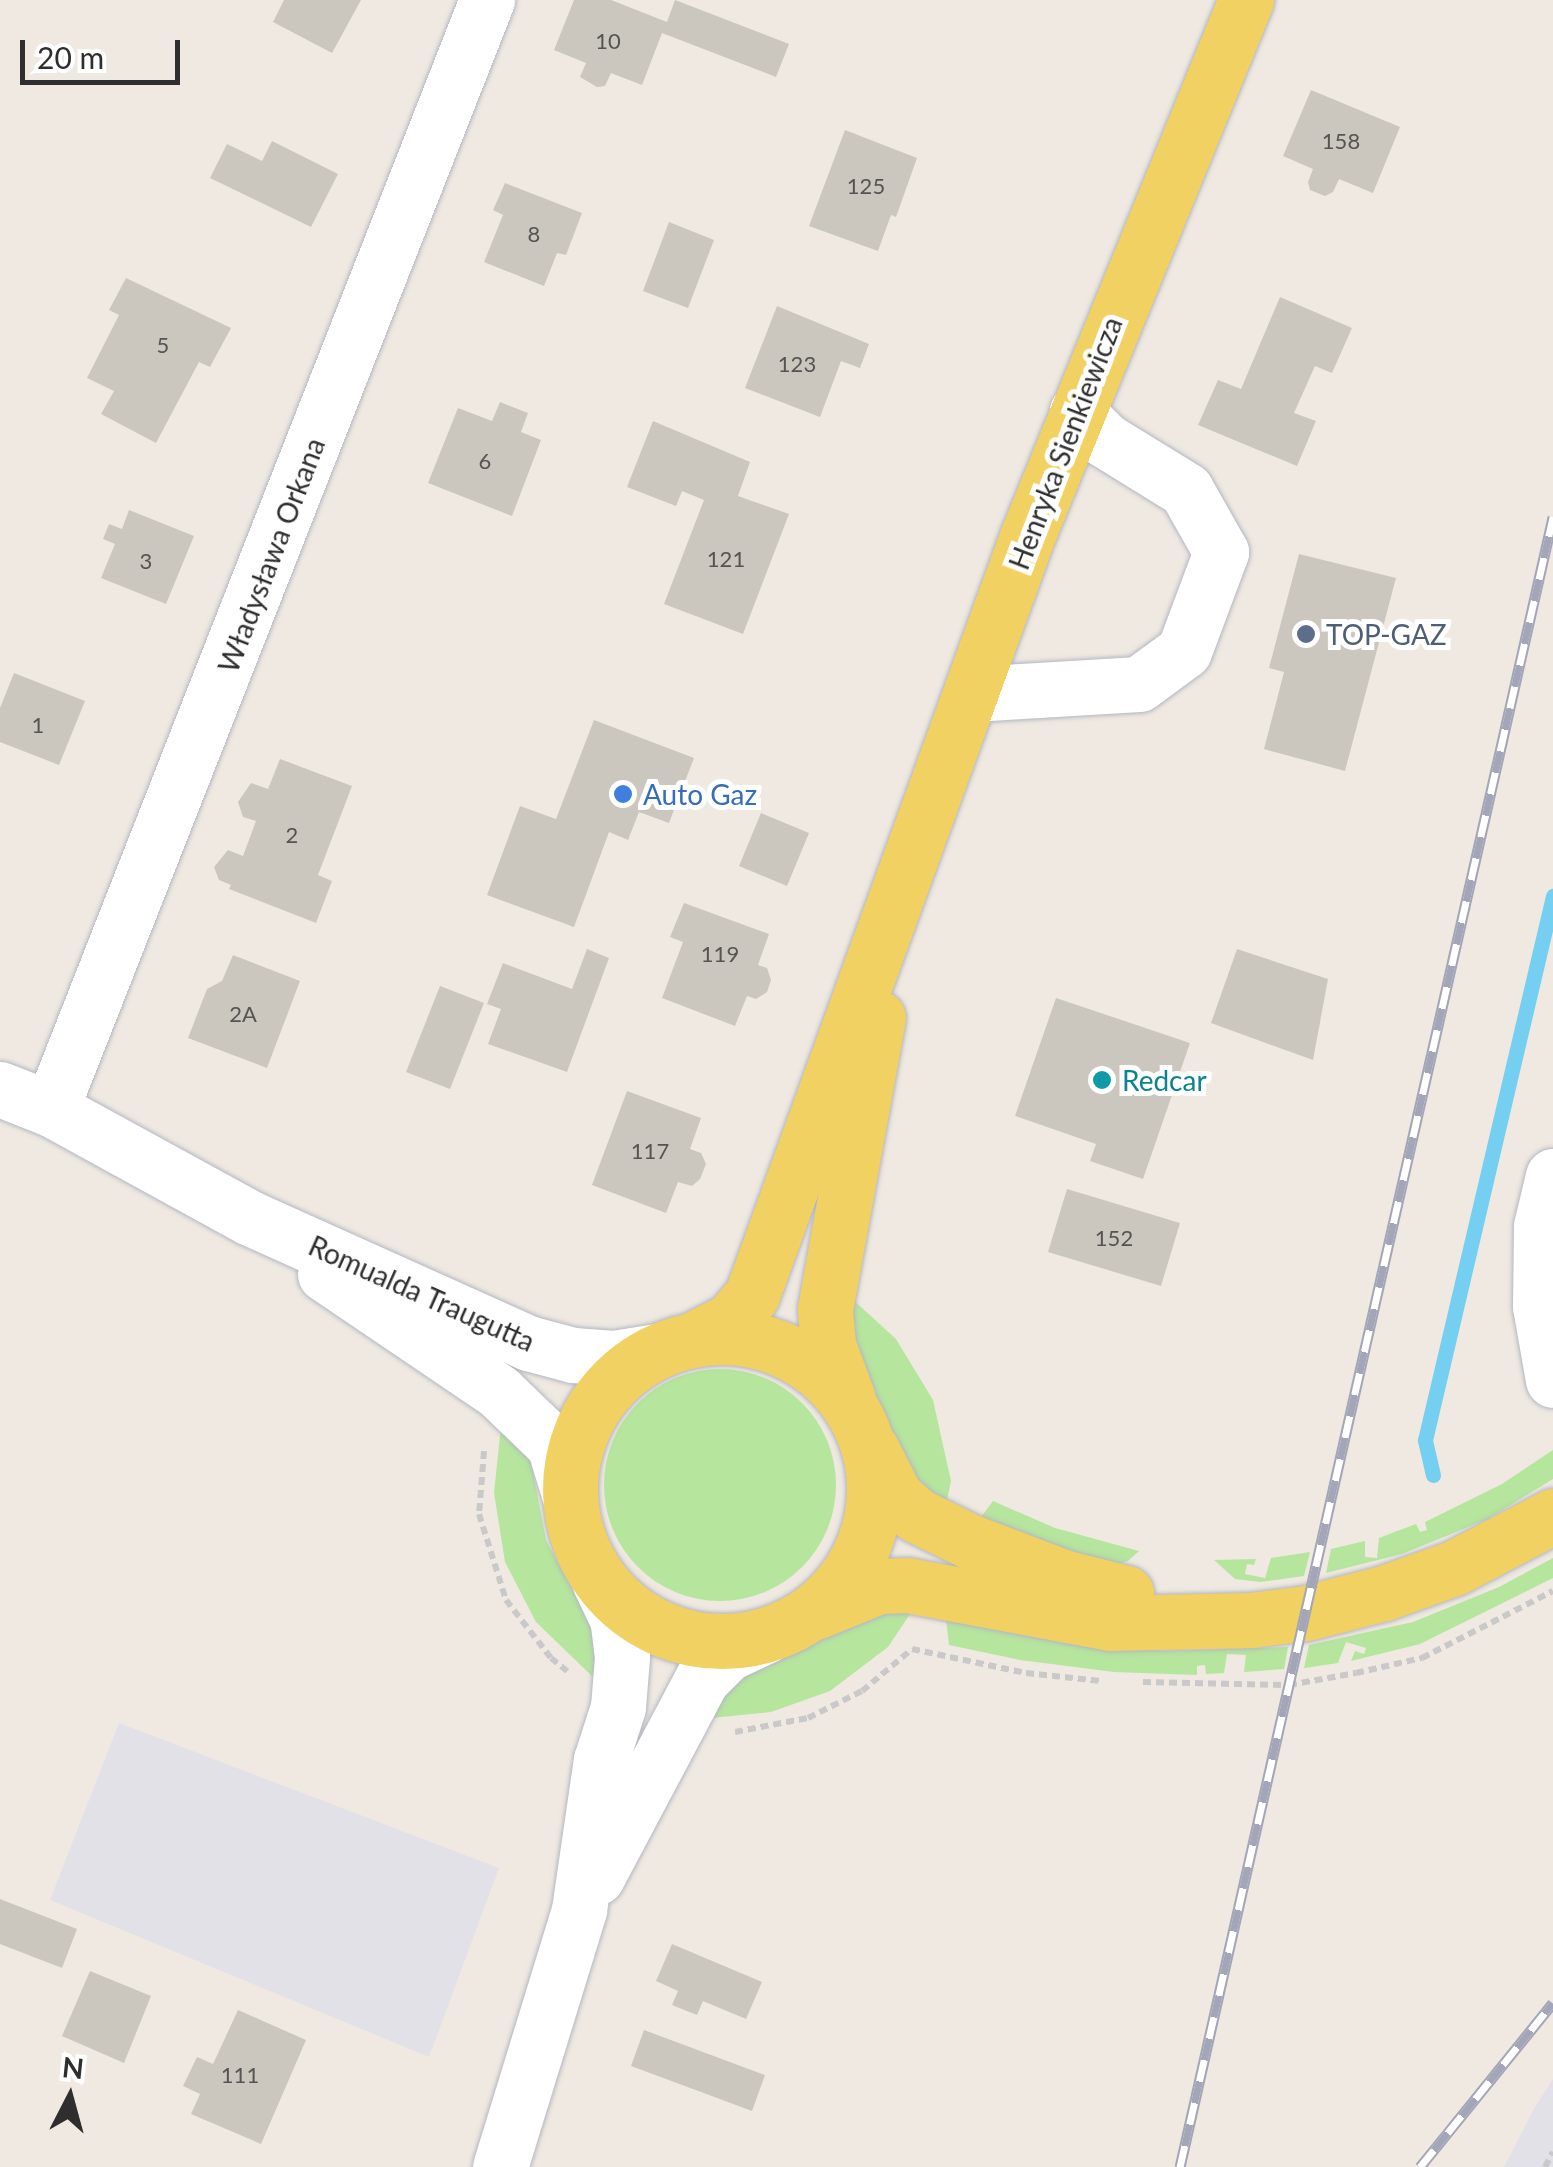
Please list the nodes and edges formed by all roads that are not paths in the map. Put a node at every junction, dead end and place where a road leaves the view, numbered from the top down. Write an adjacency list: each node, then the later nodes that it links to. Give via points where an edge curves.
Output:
1 (487, 0): 7 (street, Władysława Orkana)
2 (1246, 0): 3 (main road, Henryka Sienkiewicza)
3 (1076, 412): 4 (main road, Henryka Sienkiewicza); 4 (street, via 1105,440 1186,490 1221,552 1184,651 1139,684)
4 (971, 694): 5 (main road, Henryka Sienkiewicza)
5 (901, 892): 11 (main road, Henryka Sienkiewicza, via 752,1295 731,1320); 13 (main road, Henryka Sienkiewicza, via 825,1309 828,1346)
6 (0, 1089): 7 (street, Romualda Traugutta)
7 (51, 1109): 9 (street, Romualda Traugutta)
8 (1553, 1176): 10 (street, via 1541,1226)
9 (250, 1218): 11 (street, Romualda Traugutta, via 528,1343 600,1357); 14 (street, Romualda Traugutta, via 499,1392 554,1445)
10 (1547, 1317): 12 (street)
11 (674, 1346): 13 (main road, via 728,1337 783,1351 830,1382); 14 (main road, via 626,1371 594,1405 574,1447)
12 (1553, 1380)
13 (858, 1422): 17 (main road, via 895,1496 971,1542 1066,1578); 18 (main road, via 874,1478 867,1534 842,1584)
14 (569, 1494): 16 (main road, via 577,1540)
15 (1553, 1516): 17 (main road, via 1454,1568 1384,1594)
16 (600, 1581): 18 (main road, via 633,1614 676,1635 722,1642); 19 (street, via 617,1619 622,1657)
17 (1251, 1620): 18 (main road, via 1110,1623 879,1586)
18 (788, 1626): 19 (street, via 727,1654 702,1679)
19 (579, 1910): 20 (street)
20 (500, 2167)

